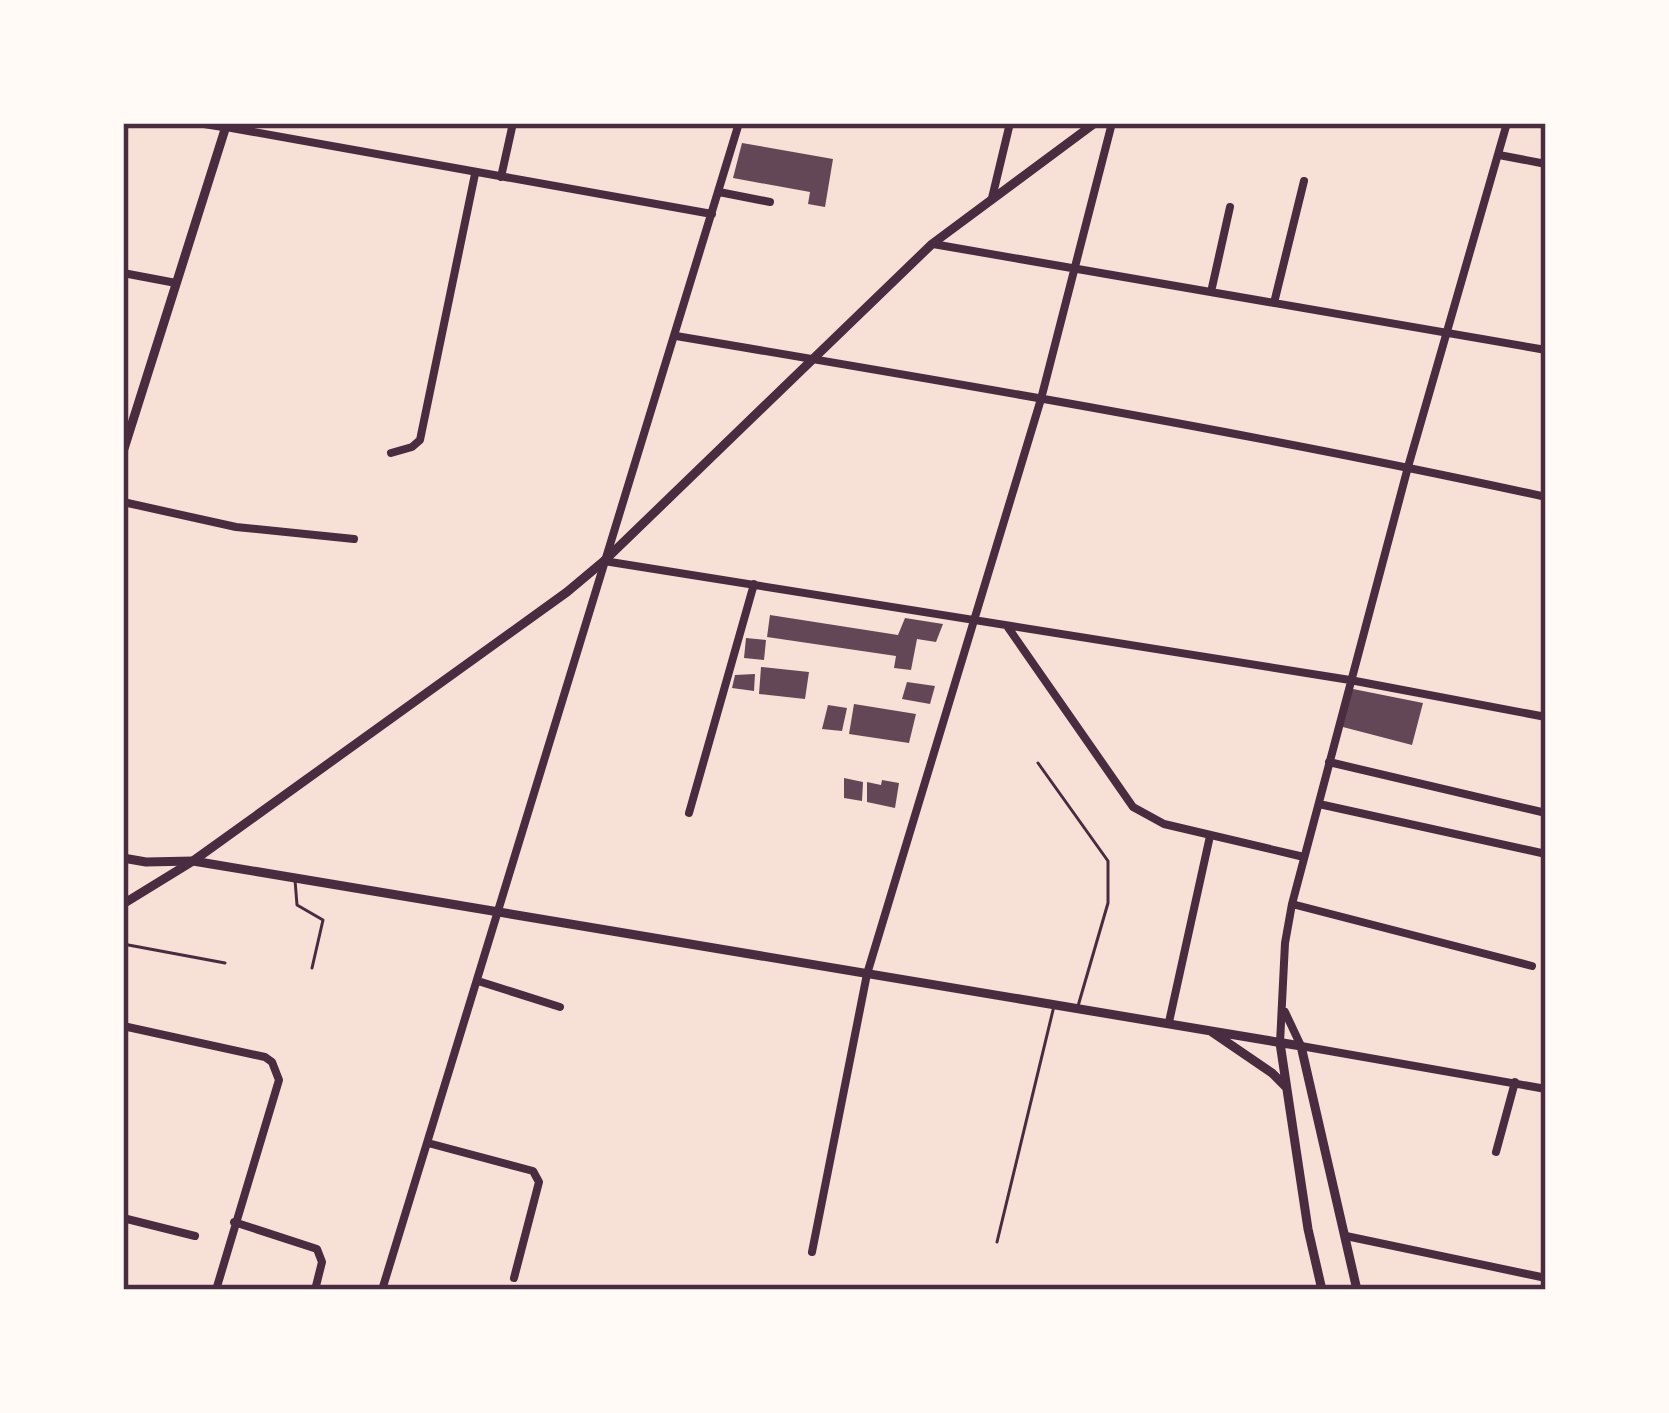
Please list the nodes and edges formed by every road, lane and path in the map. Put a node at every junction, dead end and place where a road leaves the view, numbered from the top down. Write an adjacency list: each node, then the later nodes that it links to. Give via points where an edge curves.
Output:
1 (201, 123): 8 (main road)
2 (513, 123): 12 (street)
3 (739, 123): 14 (street)
4 (1010, 123): 15 (street)
5 (1095, 123): 15 (main road)
6 (1112, 123): 20 (street)
7 (1507, 123): 9 (street)
8 (226, 125): 11 (street); 22 (main road)
9 (1499, 155): 10 (street); 26 (street)
10 (1546, 164)
11 (475, 174): 12 (street); 31 (street, via 420,440)
12 (500, 177): 18 (street)
13 (1304, 181): 24 (street)
14 (719, 192): 16 (street); 18 (street)
15 (992, 199): 19 (main road)
16 (770, 202)
17 (1230, 207): 23 (street)
18 (712, 214): 25 (street)
19 (932, 244): 20 (street); 28 (main road)
20 (1077, 267): 23 (street); 29 (street)
21 (123, 273): 22 (street)
22 (176, 283): 30 (main road)
23 (1211, 292): 24 (street)
24 (1274, 304): 26 (street)
25 (676, 336): 28 (street); 36 (street)
26 (1447, 336): 27 (street); 32 (street)
27 (1546, 350)
28 (812, 359): 29 (street); 36 (main road)
29 (1041, 399): 32 (street); 38 (street)
30 (123, 452)
31 (391, 453)
32 (1408, 467): 33 (street); 40 (street)
33 (1546, 497)
34 (123, 502): 35 (street, via 236,527)
35 (354, 539)
36 (604, 561): 37 (street); 51 (main road); 55 (street)
37 (754, 584): 38 (street); 45 (street)
38 (974, 621): 39 (street); 60 (street)
39 (1006, 624): 40 (street); 47 (street, via 1133,807)
40 (1350, 680): 41 (street); 42 (street)
41 (1546, 717)
42 (1329, 762): 44 (street); 46 (street)
43 (1038, 763): 64 (lane, via 1108,861 1108,903)
44 (1319, 803): 48 (street); 49 (street)
45 (689, 813)
46 (1546, 813)
47 (1210, 836): 49 (street); 66 (street)
48 (1546, 854)
49 (1304, 857): 54 (street)
50 (123, 858): 51 (main road)
51 (193, 861): 52 (main road); 53 (main road)
52 (295, 879): 55 (main road); 59 (lane, via 297,905 323,920)
53 (123, 904)
54 (1292, 904): 58 (street); 65 (street)
55 (499, 914): 60 (main road); 61 (street)
56 (123, 944): 57 (lane)
57 (225, 964)
58 (1532, 966)
59 (312, 968)
60 (867, 974): 62 (main road); 81 (street)
61 (478, 981): 63 (street); 74 (street)
62 (1054, 1004): 64 (main road); 80 (lane)
63 (560, 1006)
64 (1077, 1007): 66 (main road)
65 (1284, 1010): 69 (street); 70 (street)
66 (1169, 1022): 68 (main road)
67 (123, 1026): 77 (street, via 265,1057 278,1072)
68 (1208, 1029): 69 (main road); 73 (main road)
69 (1280, 1043): 70 (main road); 73 (main road)
70 (1301, 1046): 71 (street); 79 (main road)
71 (1515, 1082): 72 (street); 75 (street)
72 (1546, 1089)
73 (1288, 1090): 87 (main road)
74 (427, 1143): 82 (street, via 533,1171 539,1182); 86 (street)
75 (1496, 1152)
76 (123, 1218): 78 (street)
77 (235, 1222): 84 (street); 85 (street, via 317,1249)
78 (194, 1236)
79 (1346, 1236): 83 (street); 88 (main road)
80 (997, 1242)
81 (812, 1252)
82 (514, 1278)
83 (1546, 1278)
84 (216, 1290)
85 (315, 1290)
86 (382, 1290)
87 (1322, 1290)
88 (1358, 1290)

